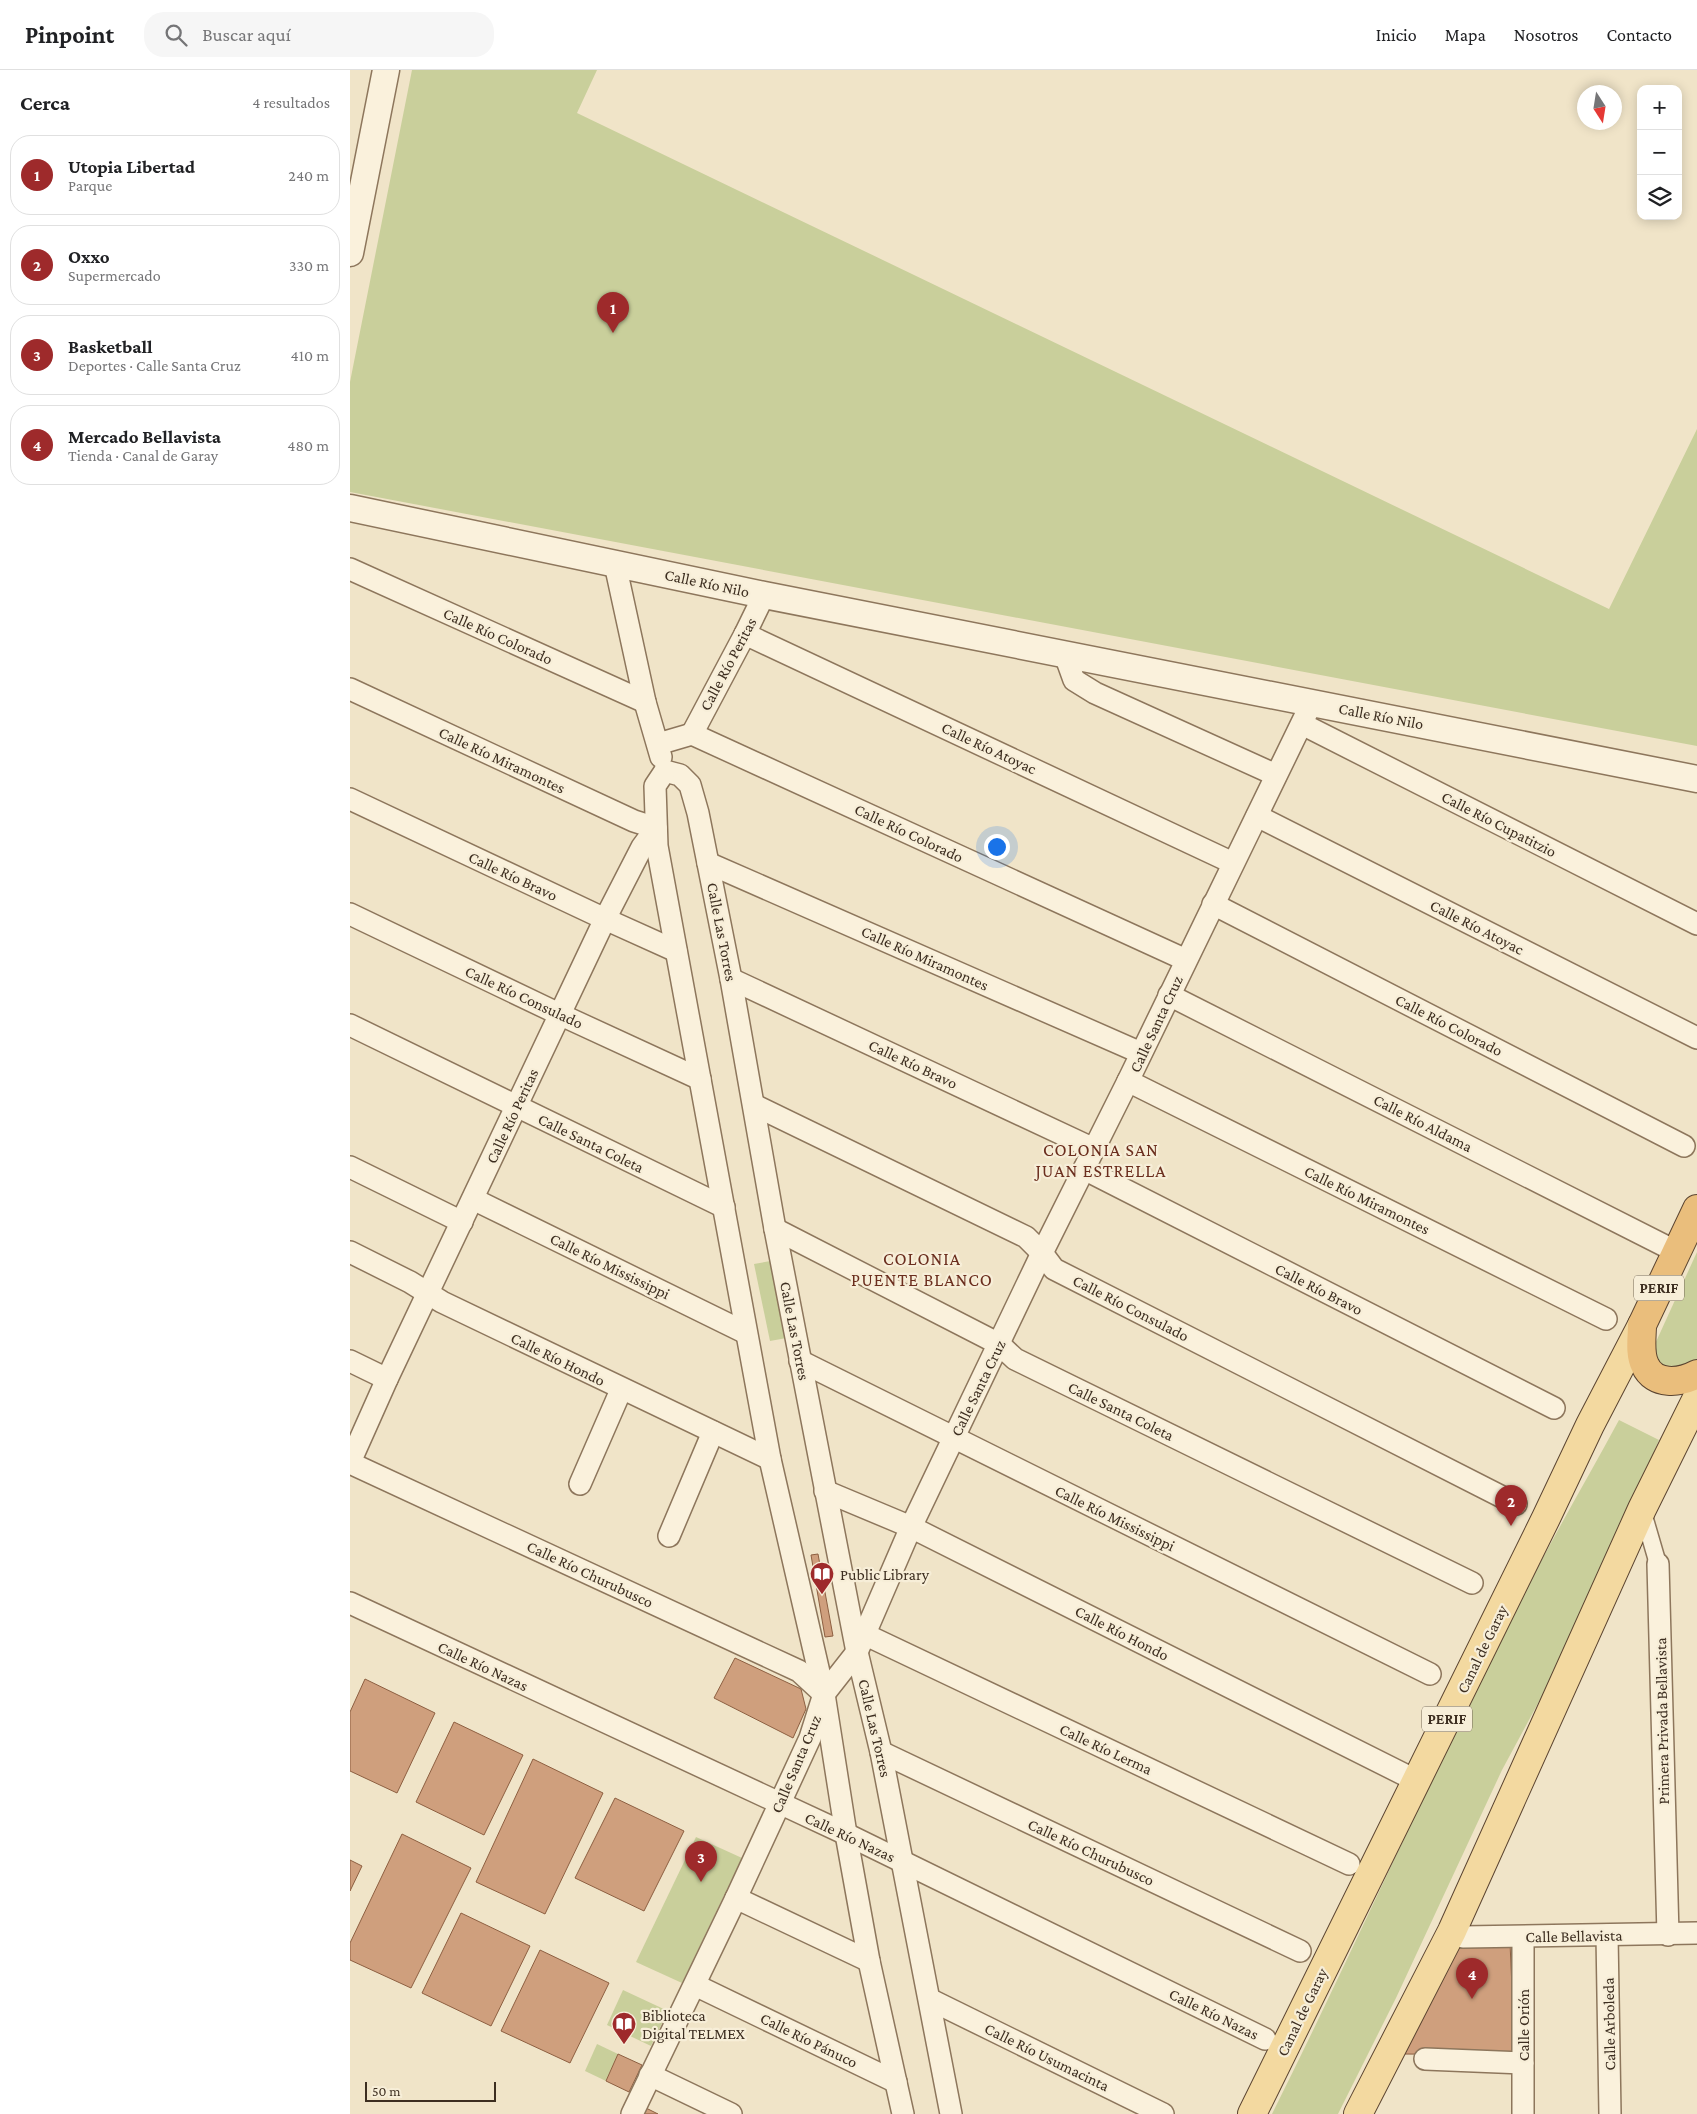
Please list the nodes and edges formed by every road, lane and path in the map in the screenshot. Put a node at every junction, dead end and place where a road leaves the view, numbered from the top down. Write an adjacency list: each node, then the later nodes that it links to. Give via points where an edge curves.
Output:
1 (386, 70): 2 (street)
2 (350, 253)
3 (350, 508): 4 (street, Calle Río Nilo)
4 (615, 564): 6 (street, Calle Río Nilo); 10 (street)
5 (350, 569): 10 (street, Calle Río Colorado)
6 (764, 595): 7 (street, Calle Río Peritas); 8 (street, Calle Río Nilo)
7 (745, 634): 12 (street, Calle Río Peritas); 21 (street, Calle Río Atoyac)
8 (1065, 655): 11 (street, Calle Río Nilo); 15 (street, via 1074,680 1095,692)
9 (350, 689): 19 (street, Calle Río Miramontes, via 634,821)
10 (645, 702): 13 (street)
11 (1307, 713): 15 (street, Calle Santa Cruz); 16 (street, Calle Río Nilo); 25 (street, Calle Río Cupatitzio)
12 (692, 734): 13 (street); 27 (street, Calle Río Colorado)
13 (658, 744): 14 (street)
14 (665, 772): 19 (street, via 655,786); 20 (street, Calle Las Torres, via 680,775 690,785)
15 (1276, 775): 18 (street, Calle Santa Cruz)
16 (1697, 779)
17 (350, 800): 24 (street, Calle Río Bravo)
18 (1257, 816): 21 (street, Calle Santa Cruz); 32 (street, Calle Río Atoyac)
19 (656, 828): 24 (street, Calle Río Peritas, via 642,847); 26 (street)
20 (708, 863): 28 (street, Calle Las Torres); 33 (street, Calle Río Miramontes)
21 (1233, 863): 22 (street, Calle Santa Cruz)
22 (1213, 904): 27 (street, Calle Santa Cruz); 38 (street, Calle Río Colorado)
23 (350, 914): 30 (street, Calle Río Consulado)
24 (604, 919): 26 (street, Calle Río Bravo); 30 (street, Calle Río Peritas)
25 (1697, 924)
26 (676, 951): 34 (street)
27 (1186, 960): 29 (street, Calle Santa Cruz)
28 (731, 979): 36 (street, Calle Las Torres); 39 (street, Calle Río Bravo)
29 (1169, 995): 33 (street, Calle Santa Cruz); 48 (street, Calle Río Aldama)
30 (559, 1014): 34 (street, Calle Río Consulado); 37 (street, Calle Río Peritas)
31 (350, 1025): 37 (street, Calle Santa Coleta)
32 (1697, 1038)
33 (1141, 1053): 35 (street, Calle Santa Cruz)
34 (700, 1079): 43 (street)
35 (1128, 1081): 39 (street, Calle Santa Cruz); 51 (street, Calle Río Miramontes)
36 (754, 1105): 46 (street, Calle Las Torres); 49 (street, Calle Río Consulado, via 1026,1237)
37 (516, 1107): 42 (street, Calle Río Peritas); 43 (street, Calle Santa Coleta)
38 (1684, 1146)
39 (1094, 1149): 41 (street, Calle Santa Cruz)
40 (350, 1167): 45 (street)
41 (1084, 1170): 49 (street, Calle Santa Cruz); 61 (street, Calle Río Bravo)
42 (473, 1199): 45 (street, Calle Río Peritas); 53 (street, Calle Río Mississippi)
43 (724, 1207): 53 (street)
44 (1697, 1209): 48 (highway, Canal de Garay / PERIF)
45 (462, 1222): 50 (street, Calle Río Peritas)
46 (776, 1229): 54 (street, Calle Santa Coleta); 56 (street, Calle Las Torres)
47 (350, 1252): 50 (street, Calle Río Hondo)
48 (1677, 1252): 52 (highway, Canal de Garay / PERIF)
49 (1042, 1253): 54 (street, Calle Santa Cruz); 68 (street, Calle Río Consulado, via 1054,1269)
50 (428, 1293): 58 (street, Calle Río Peritas); 59 (street, Calle Río Hondo)
51 (1606, 1319)
52 (1642, 1324): 57 (highway, via 1645,1365 1656,1378 1673,1382); 79 (main road, Canal de Garay / PERIF)
53 (746, 1333): 64 (street)
54 (999, 1344): 63 (street, Calle Santa Cruz); 73 (street, Calle Santa Coleta, via 1015,1359)
55 (350, 1361): 58 (street)
56 (800, 1361): 63 (street, Calle Río Mississippi); 67 (street, Calle Las Torres)
57 (1697, 1374)
58 (387, 1379): 65 (street, Calle Río Peritas)
59 (621, 1390): 62 (street, Calle Río Hondo); 66 (street)
60 (1697, 1398): 69 (main road)
61 (1554, 1408)
62 (713, 1432): 64 (street, Calle Río Hondo); 71 (street)
63 (954, 1438): 70 (street, Calle Santa Cruz); 76 (street, Calle Río Mississippi)
64 (770, 1459): 77 (street)
65 (350, 1462): 77 (street, Calle Río Churubusco, via 799,1672)
66 (580, 1484)
67 (826, 1491): 70 (street, Calle Río Hondo); 75 (street, Calle Las Torres)
68 (1516, 1504)
69 (1642, 1509): 72 (street, Primera Privada Bellavista); 86 (main road)
70 (911, 1527): 75 (street, Calle Santa Cruz); 79 (street, Calle Río Hondo)
71 (669, 1536)
72 (1658, 1564): 88 (street, Primera Privada Bellavista)
73 (1472, 1583)
74 (350, 1603): 80 (street, Calle Río Nazas)
75 (860, 1643): 77 (street, Calle Santa Cruz); 78 (street, Calle Las Torres); 83 (street, Calle Río Lerma)
76 (1430, 1674)
77 (824, 1694): 80 (street, Calle Santa Cruz, via 810,1738); 81 (street)
78 (881, 1752): 82 (street, Calle Las Torres); 90 (street, Calle Río Churubusco)
79 (1417, 1781): 104 (main road, Canal de Garay / PERIF)
80 (779, 1804): 81 (street, Calle Río Nazas); 84 (street, Calle Santa Cruz)
81 (846, 1834): 82 (street, Calle Río Nazas); 91 (street)
82 (904, 1862): 93 (street, Calle Las Torres); 94 (street, Calle Río Nazas)
83 (1349, 1864)
84 (736, 1898): 91 (street); 92 (street, Calle Santa Cruz)
85 (1697, 1933): 88 (street, Calle Bellavista)
86 (1458, 1934): 89 (street, Calle Bellavista); 105 (main road)
87 (1607, 1935): 88 (street, Calle Bellavista); 89 (street, Calle Bellavista); 107 (street, Calle Arboleda)
88 (1668, 1935)
89 (1523, 1937): 96 (street, Calle Orión)
90 (1300, 1951)
91 (869, 1961): 98 (street)
92 (695, 1984): 97 (street, Calle Santa Cruz); 98 (street, Calle Río Pánuco)
93 (931, 2000): 99 (street, Calle Las Torres); 103 (street, Calle Río Usumacinta)
94 (1265, 2039)
95 (1424, 2059): 96 (street)
96 (1523, 2063): 106 (street, Calle Orión)
97 (650, 2075): 100 (street, Calle Santa Cruz); 101 (street)
98 (896, 2082): 102 (street)
99 (955, 2112)
100 (632, 2114)
101 (731, 2114)
102 (903, 2114)
103 (1163, 2114)
104 (1252, 2114)
105 (1358, 2114)
106 (1523, 2114)
107 (1610, 2114)

